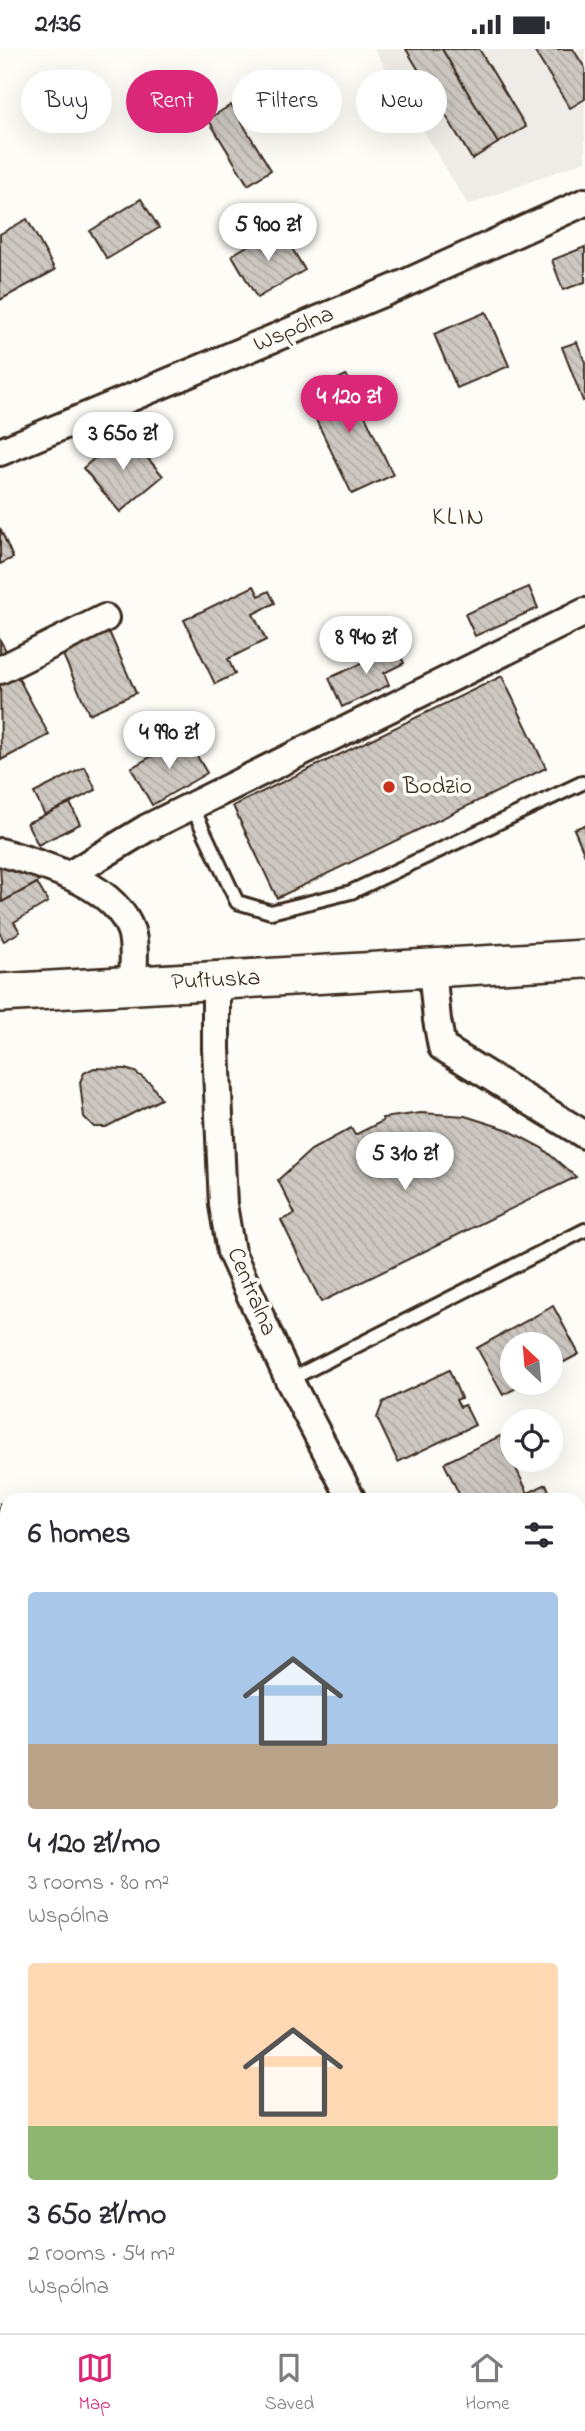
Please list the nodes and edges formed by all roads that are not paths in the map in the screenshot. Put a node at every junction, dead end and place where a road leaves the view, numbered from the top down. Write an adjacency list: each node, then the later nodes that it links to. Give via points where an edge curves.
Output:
1 (585, 202): 2 (street, Wspólna, via 397,287)
2 (0, 452)
3 (585, 612): 7 (street)
4 (106, 618): 5 (street)
5 (0, 670)
6 (582, 783): 7 (lane, via 351,892 271,912 237,902)
7 (192, 806): 9 (street)
8 (0, 852): 9 (street)
9 (71, 874): 13 (street, via 116,906 131,931)
10 (585, 959): 11 (street, Pułtuska)
11 (432, 969): 12 (street, Pułtuska); 15 (street, via 442,1047)
12 (216, 981): 13 (street, Pułtuska); 17 (street, Centralna, via 223,1205 231,1252)
13 (133, 986): 14 (street, Pułtuska)
14 (0, 993)
15 (585, 1135)
16 (585, 1230): 17 (lane)
17 (289, 1380): 18 (street, Centralna)
18 (348, 1493)

